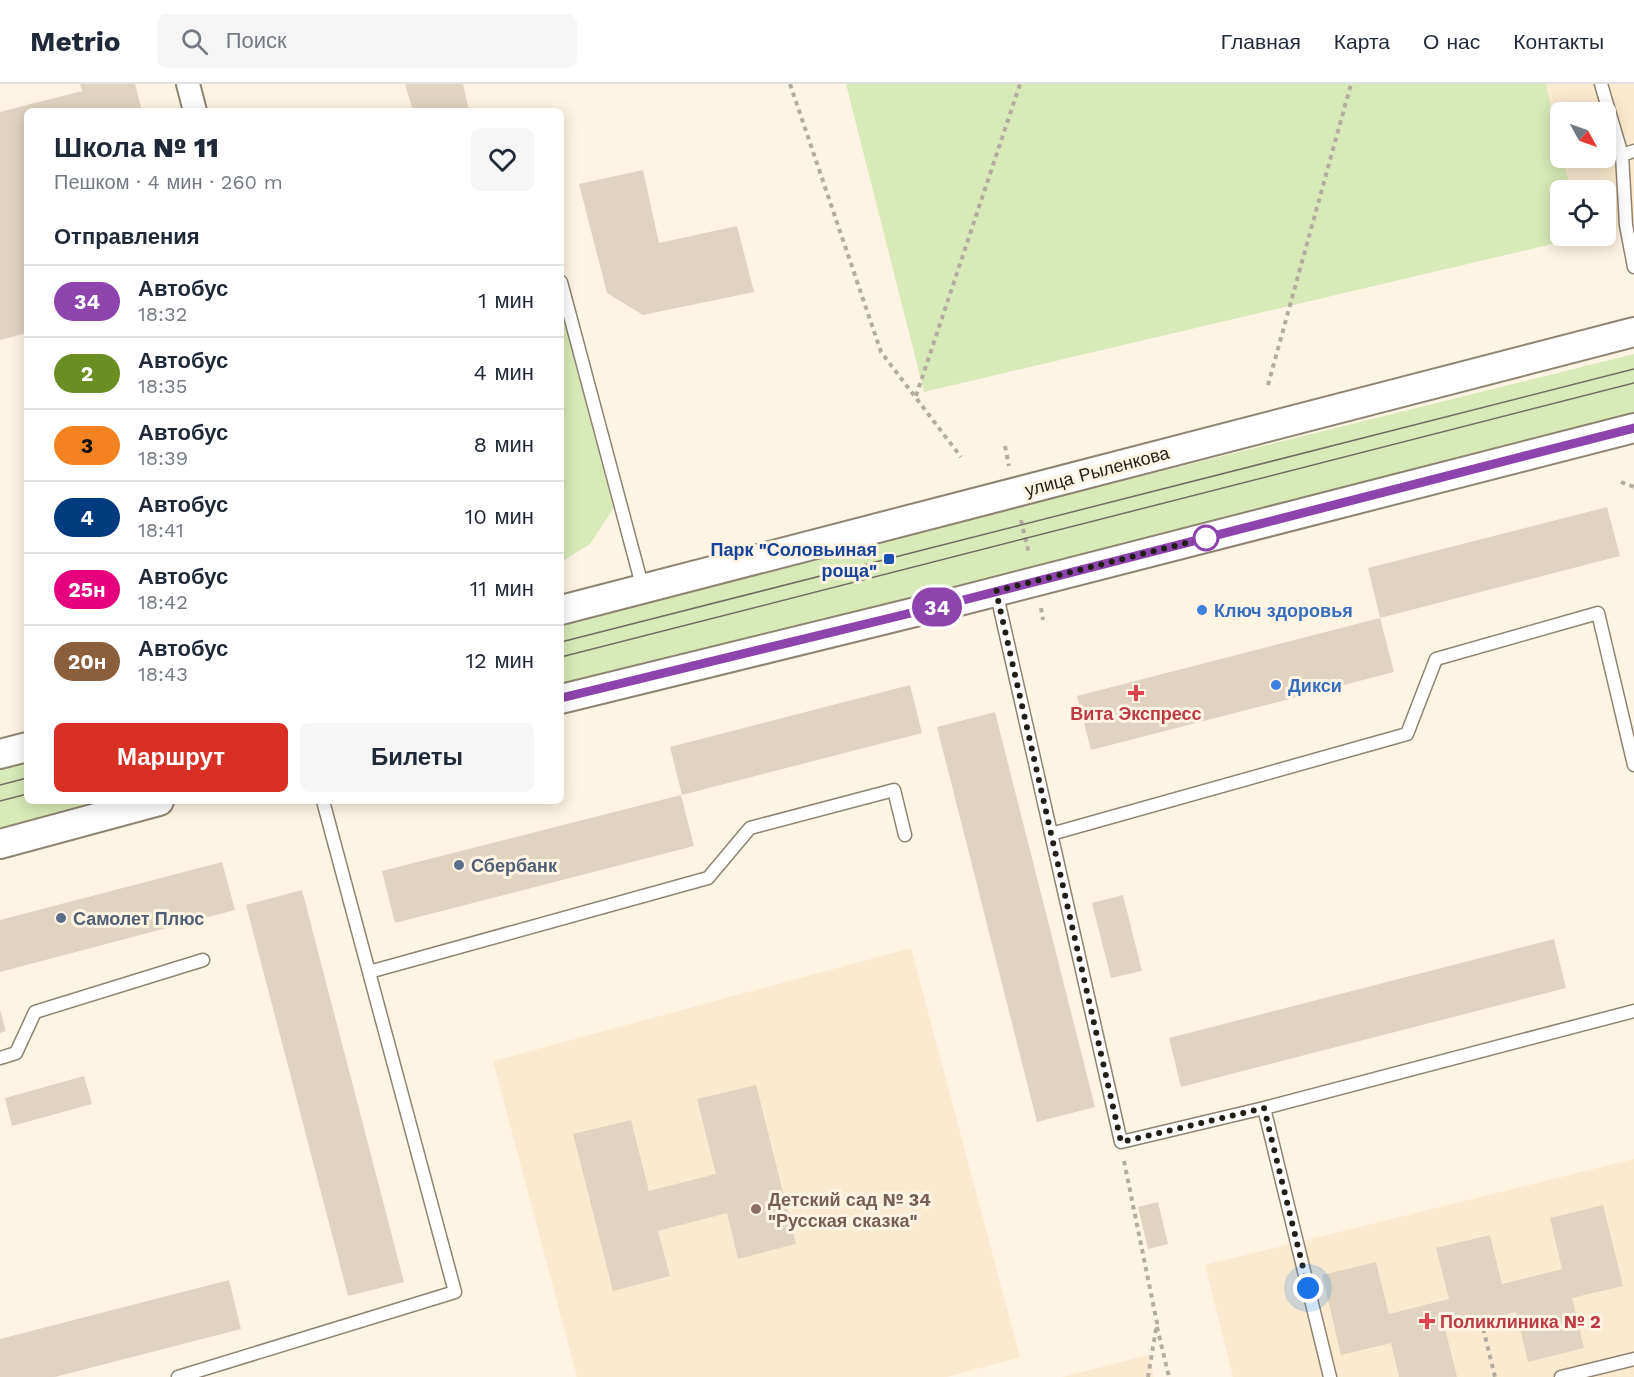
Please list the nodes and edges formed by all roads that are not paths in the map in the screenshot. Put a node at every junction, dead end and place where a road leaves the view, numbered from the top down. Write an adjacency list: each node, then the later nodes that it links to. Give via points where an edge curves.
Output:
1 (188, 84): 3 (street)
2 (1601, 84): 4 (lane)
3 (194, 108)
4 (1628, 153): 5 (lane, via 1626,225)
5 (1634, 267)
6 (564, 293): 9 (lane)
7 (1634, 332): 9 (street, улица Рыленкова)
8 (1634, 428): 10 (street)
9 (642, 589): 11 (street, улица Рыленкова)
10 (996, 591): 12 (street); 18 (lane)
11 (564, 609)
12 (564, 698)
13 (24, 748): 14 (street)
14 (0, 754)
15 (1634, 765): 18 (lane, via 1598,612 1436,659 1407,734)
16 (148, 804): 20 (street)
17 (323, 804): 22 (lane)
18 (1051, 834): 25 (lane, via 1121,1142)
19 (905, 835): 22 (lane, via 894,790 750,828 708,878)
20 (0, 844)
21 (203, 960): 24 (lane, via 35,1012 16,1053)
22 (369, 972): 27 (lane, via 455,1292)
23 (1634, 1011): 25 (lane)
24 (0, 1058)
25 (1264, 1108): 28 (lane)
26 (1634, 1359): 29 (lane)
27 (178, 1377)
28 (1330, 1377)
29 (1562, 1377)

